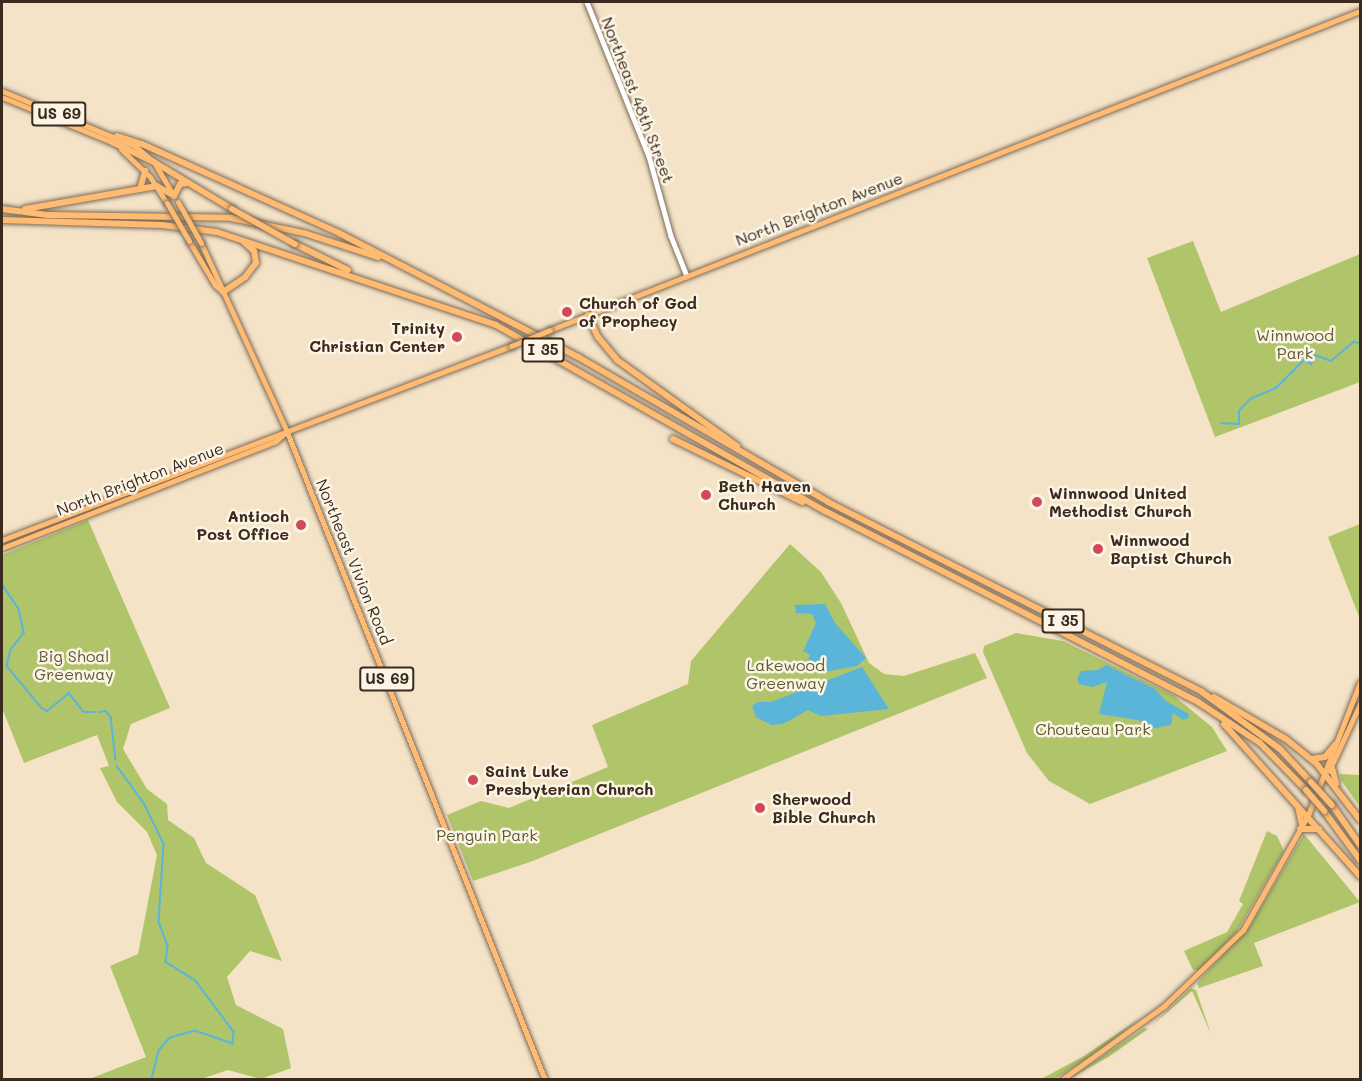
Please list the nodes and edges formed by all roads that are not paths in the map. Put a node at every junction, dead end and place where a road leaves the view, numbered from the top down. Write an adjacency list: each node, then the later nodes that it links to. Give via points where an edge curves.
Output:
1 (587, 2): 17 (street, Northeast 48th Street, via 649,156 671,237)
2 (1360, 11): 17 (main road, North Brighton Avenue)
3 (2, 91): 5 (main road, Northeast Vivion Road / US 69)
4 (2, 98): 5 (main road, Northeast Vivion Road / US 69)
5 (114, 139): 6 (highway); 7 (main road, Northeast Vivion Road / US 69); 16 (highway, via 142,144 327,227)
6 (154, 162): 8 (highway); 11 (main road, Northeast Vivion Road / US 69)
7 (145, 171): 9 (main road, Northeast Vivion Road / US 69); 10 (highway, via 145,184)
8 (189, 183): 11 (highway, via 180,184); 18 (highway, bridge, via 295,244)
9 (157, 186): 10 (highway); 11 (highway); 19 (main road, Northeast Vivion Road / US 69, bridge, via 215,285)
10 (140, 190): 13 (highway, via 45,208)
11 (176, 199): 19 (main road, Northeast Vivion Road / US 69, bridge)
12 (2, 209): 13 (highway, I 35)
13 (9, 210): 16 (highway, I 35, via 48,215 231,218 304,233)
14 (2, 220): 15 (highway, I 35, via 162,225)
15 (239, 239): 18 (highway, I 35); 19 (highway, via 254,250 256,263 245,277)
16 (393, 262): 23 (highway, I 35, via 580,358)
17 (687, 276): 20 (main road, North Brighton Avenue)
18 (374, 281): 24 (highway, I 35, via 496,325)
19 (223, 292): 21 (main road, Northeast Vivion Road / US 69)
20 (588, 315): 21 (main road, North Brighton Avenue, bridge); 23 (highway, via 598,337 617,360)
21 (287, 432): 25 (main road, North Brighton Avenue); 26 (main road, North Brighton Avenue, via 276,441); 44 (main road, Northeast Vivion Road / US 69)
22 (674, 439): 24 (highway)
23 (759, 462): 28 (highway, I 35, via 828,502)
24 (825, 511): 29 (highway, I 35)
25 (2, 540)
26 (2, 548)
27 (1360, 682): 31 (main road)
28 (1202, 692): 32 (highway, via 1263,724); 41 (highway, I 35, bridge, via 1280,750 1332,805)
29 (1198, 702): 36 (highway, via 1242,740); 42 (highway, I 35, bridge, via 1260,743 1324,811)
30 (1360, 704): 33 (main road)
31 (1335, 745): 32 (highway, via 1325,757); 34 (main road)
32 (1311, 759): 34 (highway)
33 (1332, 768): 34 (main road); 35 (highway)
34 (1325, 774): 35 (highway); 37 (main road)
35 (1338, 789): 38 (highway)
36 (1296, 804): 37 (highway); 39 (highway)
37 (1308, 815): 39 (main road); 40 (highway)
38 (1360, 820)
39 (1301, 827): 40 (highway); 45 (main road, via 1248,921 1228,946 1142,1024)
40 (1321, 830): 43 (highway)
41 (1360, 844)
42 (1360, 860)
43 (1360, 876)
44 (545, 1080)
45 (1061, 1080)

